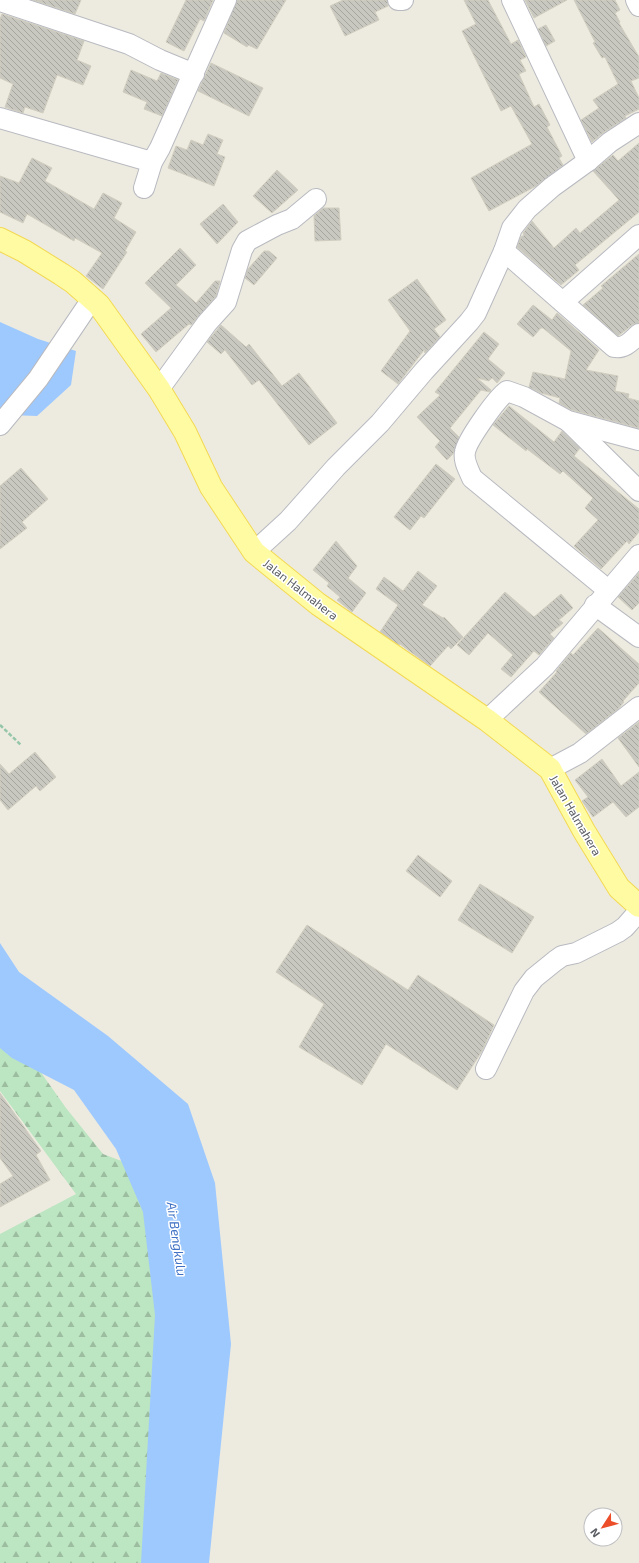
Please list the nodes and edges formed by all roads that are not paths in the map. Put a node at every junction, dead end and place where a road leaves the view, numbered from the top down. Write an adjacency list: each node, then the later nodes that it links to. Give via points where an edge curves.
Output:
1 (226, 0): 8 (street)
2 (398, 0): 3 (street)
3 (403, 0)
4 (512, 0): 11 (street)
5 (636, 0): 7 (street)
6 (0, 2): 8 (street, via 129,44)
7 (639, 6)
8 (194, 74): 12 (street)
9 (0, 118): 12 (street)
10 (639, 124): 11 (street, via 610,142)
11 (588, 161): 17 (street, via 527,209 512,228)
12 (152, 162): 13 (street)
13 (144, 188)
14 (316, 199): 21 (street, via 292,219 247,241 226,302 207,323)
15 (639, 235): 19 (street)
16 (0, 239): 18 (main road, Jalan Halmahera, via 61,274)
17 (504, 250): 19 (street); 26 (street, via 476,313 469,322 380,423 288,521)
18 (92, 299): 21 (main road, Jalan Halmahera); 23 (street, via 38,379)
19 (563, 302): 20 (street, via 614,347 626,346)
20 (639, 334)
21 (159, 388): 26 (main road, Jalan Halmahera, via 186,432 211,487)
22 (568, 421): 24 (street); 25 (street); 28 (street, via 524,397 507,391 496,401 471,440 465,452 465,462 472,478)
23 (0, 425)
24 (639, 440)
25 (639, 491)
26 (254, 552): 32 (main road, Jalan Halmahera, via 318,604)
27 (639, 555): 28 (street)
28 (608, 590): 29 (street)
29 (595, 605): 30 (street); 32 (street, via 545,666)
30 (639, 637)
31 (639, 707): 33 (street, via 580,753)
32 (487, 720): 33 (main road, Jalan Halmahera)
33 (550, 769): 34 (main road, Jalan Halmahera, via 584,831 620,888)
34 (639, 906)
35 (639, 911): 36 (street, via 618,932 582,950 562,956 534,978 524,991)
36 (486, 1069)

